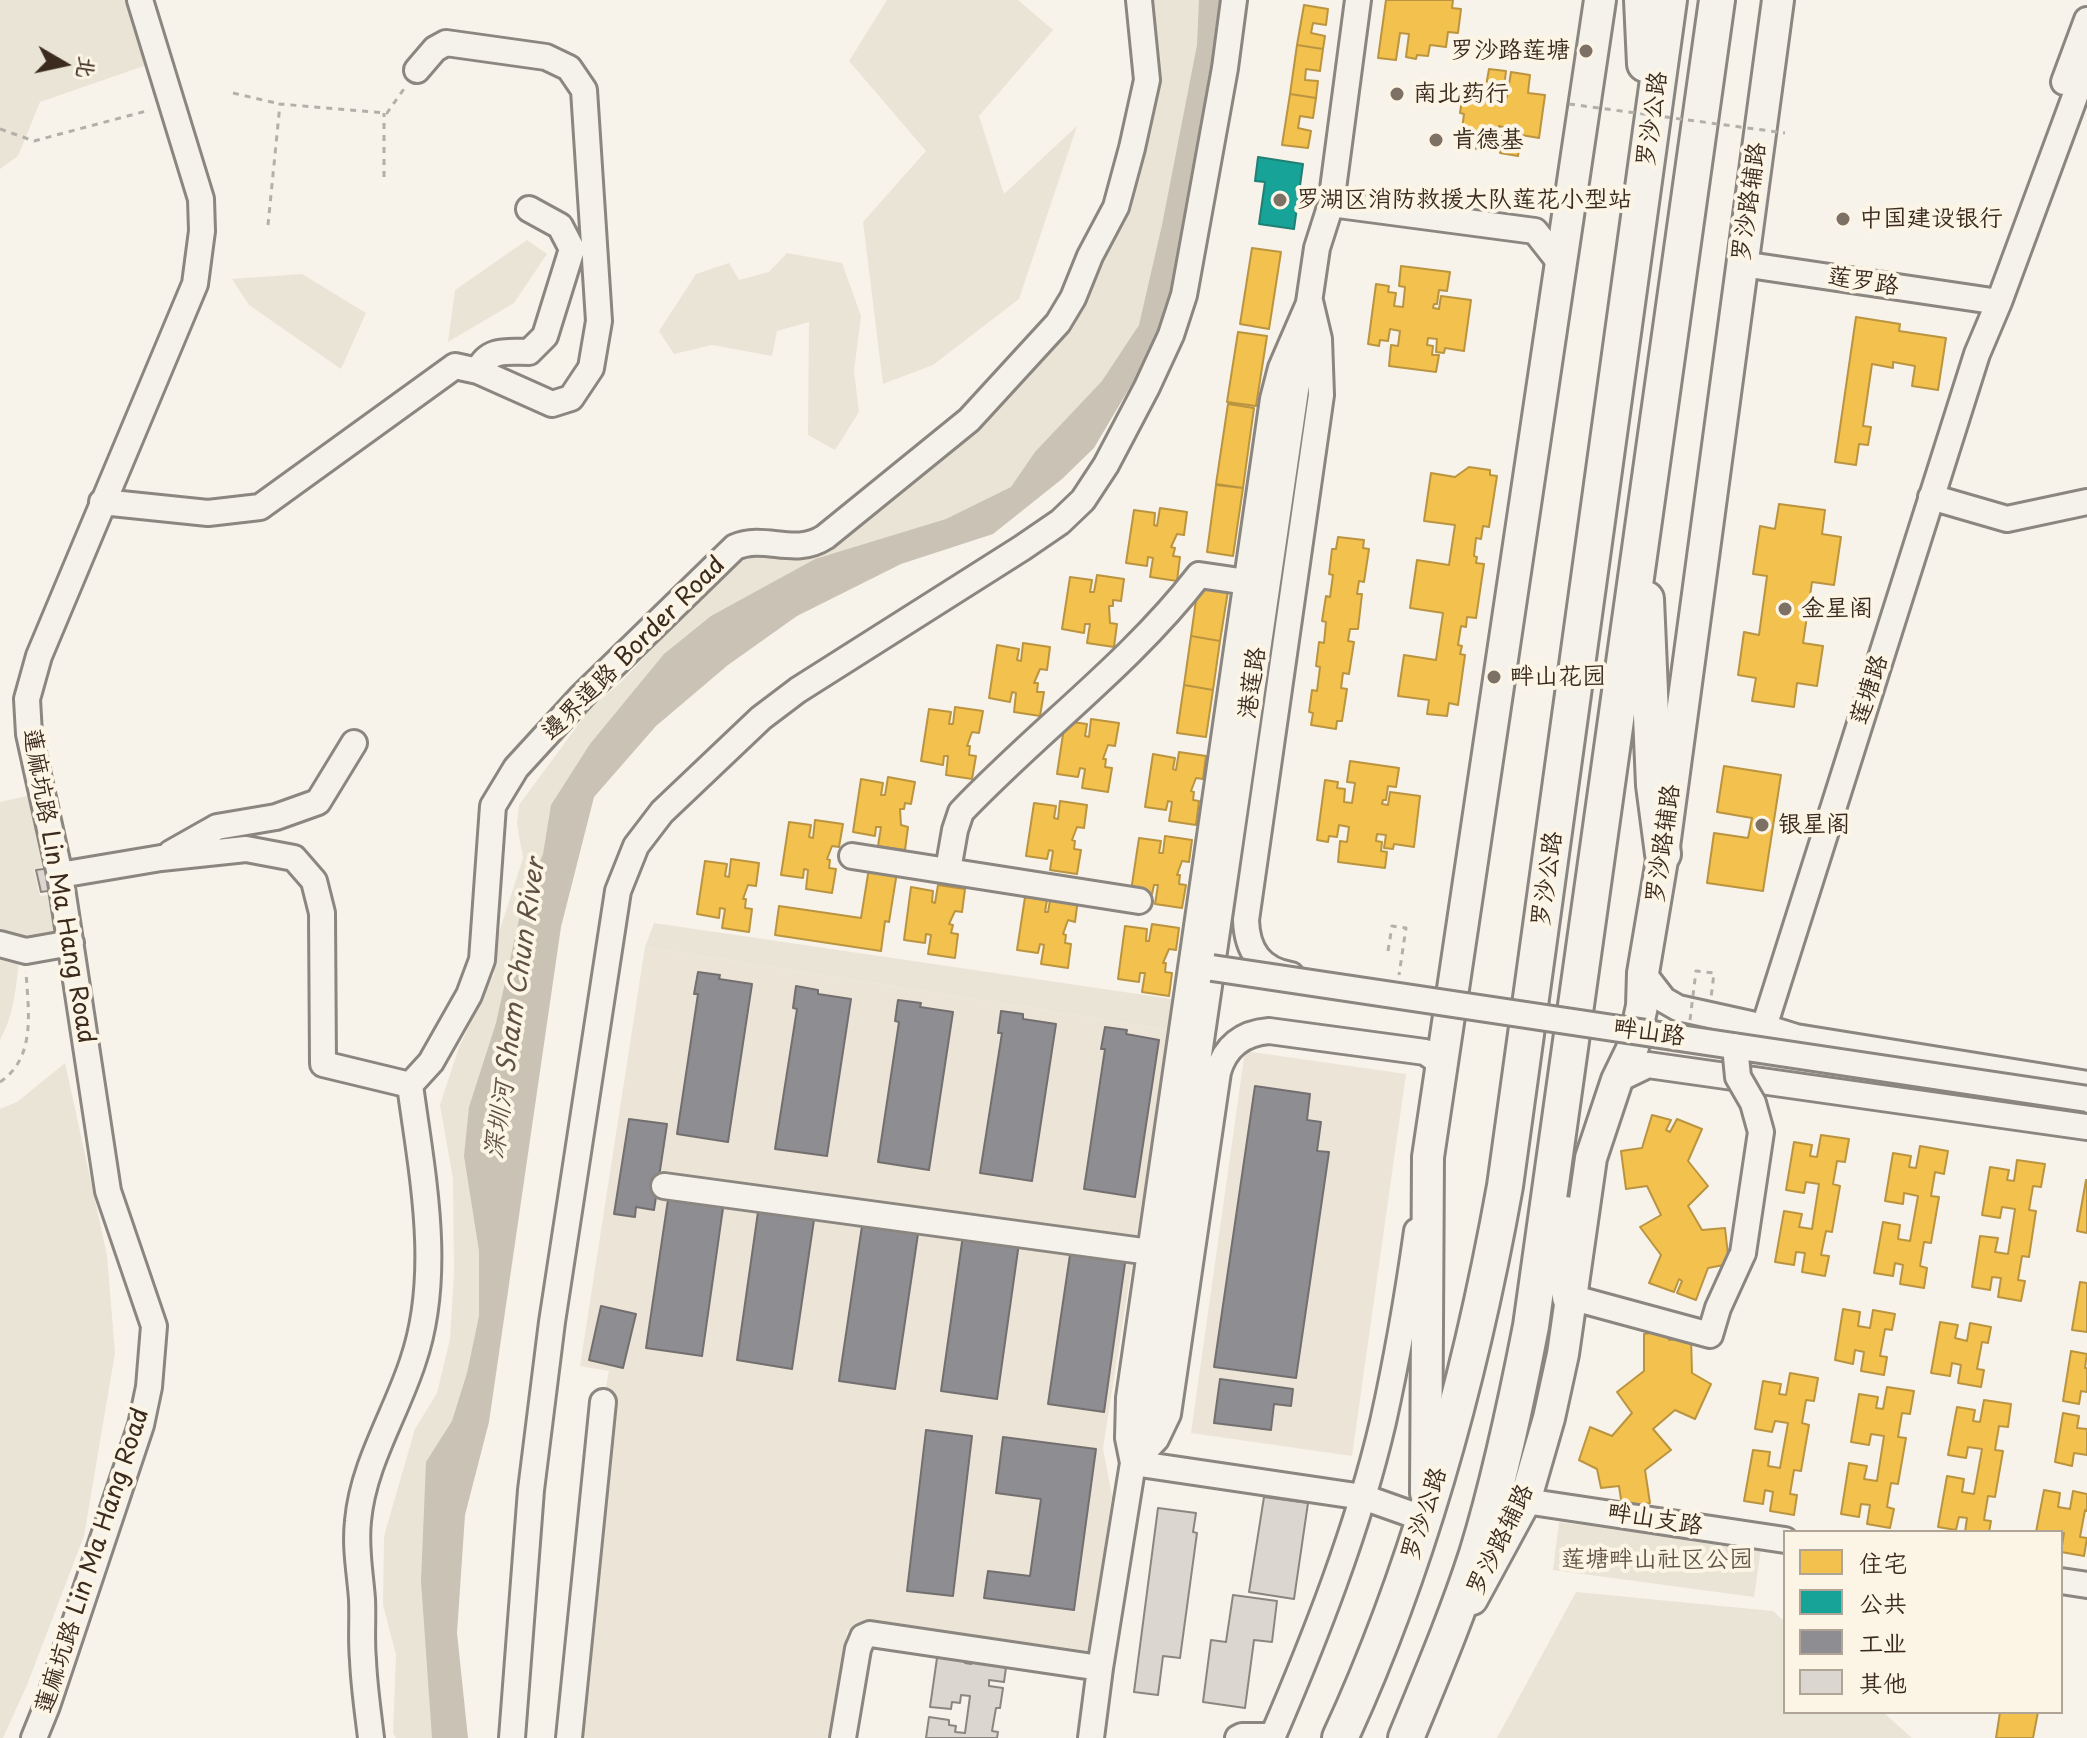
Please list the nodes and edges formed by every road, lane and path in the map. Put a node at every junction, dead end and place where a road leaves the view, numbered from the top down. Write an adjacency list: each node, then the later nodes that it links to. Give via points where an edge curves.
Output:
1 (140, 0): 16 (street, 蓮麻坑路 Lin Ma Hang Road)
2 (1139, 0): 56 (street, 邊界道路 Border Road, via 1147,80 1132,148 1116,207 1058,323 969,420 825,537 812,545 747,542 735,547 516,768 493,806 482,960 469,995 431,1062)
3 (1234, 0): 77 (street, via 1184,295 1147,387 1083,500 1022,548 761,718 662,812 627,864 618,891 550,1337 531,1490)
4 (1358, 0): 23 (street, 港莲路)
5 (1600, 0): 22 (main road)
6 (1642, 0): 20 (highway)
7 (1669, 0): 20 (highway, 罗沙公路)
8 (1717, 0): 35 (highway, 罗沙公路)
9 (1778, 0): 28 (main road, 罗沙路辅路)
10 (2087, 20): 30 (street, 莲塘路)
11 (2087, 64): 30 (street, 莲塘路)
12 (417, 70): 17 (path); 31 (street, via 446,43 546,57 569,68 584,90 599,321 591,368 571,398 552,404)
13 (233, 93): 14 (path)
14 (280, 104): 17 (path); 25 (path)
15 (1569, 104): 19 (path, bridge)
16 (171, 105): 18 (path, via 34,141); 33 (street, 蓮麻坑路 Lin Ma Hang Road, via 201,199 195,284)
17 (384, 113): 21 (path)
18 (0, 129)
19 (1785, 133)
20 (1649, 149): 68 (highway, 罗沙公路, via 1505,1186 1485,1299)
21 (384, 177)
22 (1570, 200): 26 (street); 27 (main road)
23 (1331, 204): 26 (street); 29 (street, 港莲路, via 1317,248)
24 (529, 209): 31 (street, via 560,226 572,249 545,336 529,352 495,352)
25 (268, 225)
26 (1535, 231): 27 (street)
27 (1561, 264): 49 (main road)
28 (1742, 264): 30 (street, 莲罗路); 38 (main road, 罗沙路辅路)
29 (1310, 301): 36 (street, via 1273,399); 47 (street, 港莲路); 49 (street, via 1319,339 1321,395 1247,909 1248,939 1259,960 1277,972 1423,994)
30 (1991, 301): 32 (street, 莲塘路)
31 (478, 371): 33 (street, via 455,366 260,507 208,513)
32 (1931, 497): 34 (street, via 2007,519); 50 (street, 莲塘路)
33 (102, 502): 42 (street, 蓮麻坑路 Lin Ma Hang Road, via 39,656 27,699 29,734)
34 (2087, 502)
35 (1640, 543): 38 (highway); 58 (highway, 罗沙公路)
36 (1247, 582): 41 (street, via 1199,575 1139,645 961,812); 62 (street)
37 (354, 743): 40 (street, via 318,802 276,817 217,827)
38 (1663, 854): 48 (main road, 罗沙路辅路)
39 (852, 856): 41 (street)
40 (161, 858): 42 (street); 56 (street, via 246,849 294,858 314,881 322,913 323,1064)
41 (948, 870): 43 (street)
42 (60, 875): 44 (street, 蓮麻坑路 Lin Ma Hang Road)
43 (1139, 901)
44 (71, 943): 46 (street); 75 (street, 蓮麻坑路 Lin Ma Hang Road, via 108,1191 154,1326 149,1387 137,1437)
45 (0, 944): 46 (street)
46 (26, 951): 54 (path, via 29,1038 14,1073)
47 (1212, 968): 51 (street, 畔山路, bridge); 65 (street, 港莲路, via 1145,1424)
48 (1643, 973): 50 (street, 畔山路, via 1664,1000 1678,1008); 53 (main road, 罗沙路辅路, via 1633,1047)
49 (1453, 986): 52 (main road)
50 (1764, 1027): 55 (street, 畔山路, via 1796,1037)
51 (1735, 1046): 57 (street, 畔山路, bridge); 63 (street, bridge, via 1738,1077 1761,1132 1743,1253 1710,1335)
52 (1442, 1064): 60 (main road); 65 (street, via 1425,1052 1269,1031 1247,1035 1228,1049 1218,1072 1168,1414 1156,1439)
53 (1617, 1080): 59 (street, 畔山路, via 1648,1065); 63 (main road, 罗沙路辅路, via 1591,1158)
54 (0, 1082)
55 (2087, 1084)
56 (410, 1085): 76 (street, via 428,1258 413,1361 369,1473 358,1518 356,1558)
57 (2087, 1099)
58 (1558, 1125): 63 (highway, via 1566,1182); 72 (highway, 罗沙公路, via 1517,1400 1476,1555)
59 (2087, 1127)
60 (1428, 1157): 66 (street, via 1396,1355); 68 (main road)
61 (664, 1186): 62 (street)
62 (1150, 1252): 65 (street, via 1127,1419)
63 (1570, 1297): 67 (main road, 罗沙路辅路, via 1549,1418)
64 (603, 1402): 78 (street)
65 (1133, 1463): 66 (street); 73 (street)
66 (1363, 1497): 68 (street); 74 (street)
67 (1525, 1501): 69 (street, 畔山支路); 72 (main road, 罗沙路辅路)
68 (1425, 1519): 82 (highway, 罗沙公路)
69 (1783, 1540)
70 (2063, 1581): 71 (street)
71 (2087, 1585)
72 (1440, 1656): 83 (highway, 罗沙公路)
73 (1100, 1668): 79 (street, via 870,1634 858,1649); 80 (street)
74 (1272, 1737): 81 (street)
75 (34, 1738)
76 (371, 1738)
77 (512, 1738)
78 (569, 1738)
79 (843, 1738)
80 (1091, 1738)
81 (1238, 1738)
82 (1340, 1738)
83 (1406, 1738)

